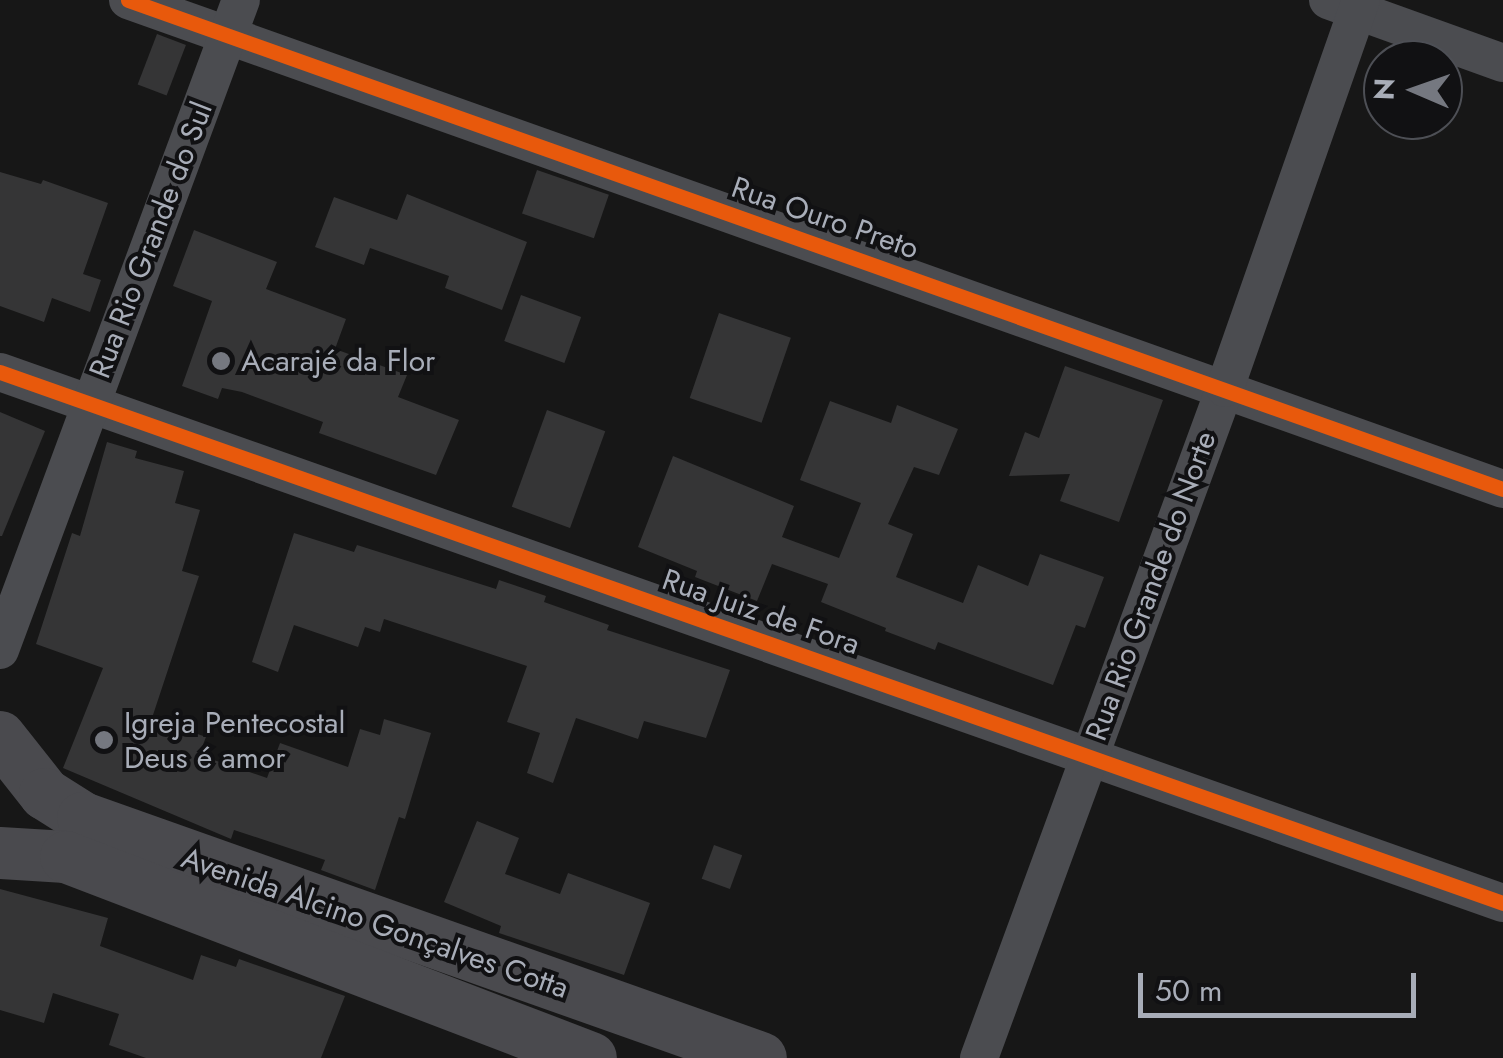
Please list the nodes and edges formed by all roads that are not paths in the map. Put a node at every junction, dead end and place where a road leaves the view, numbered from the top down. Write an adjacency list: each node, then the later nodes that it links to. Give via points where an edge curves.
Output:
1 (128, 0): 4 (street, Rua Ouro Preto)
2 (241, 0): 4 (street, Rua Rio Grande do Sul)
3 (1349, 3): 5 (street); 7 (street, Rua Rio Grande do Norte)
4 (228, 36): 7 (street, Rua Ouro Preto); 8 (street, Rua Rio Grande do Sul)
5 (1503, 63)
6 (0, 372): 8 (street, Rua Juiz de Fora)
7 (1225, 388): 9 (street, Rua Ouro Preto); 12 (street, Rua Rio Grande do Norte)
8 (89, 404): 10 (street, Rua Rio Grande do Sul); 12 (street, Rua Juiz de Fora)
9 (1503, 488)
10 (0, 650)
11 (6, 745): 13 (main road, via 20,790 11,826); 17 (main road, Avenida Alcino Gonçalves Cotta, via 45,794 82,818)
12 (1088, 756): 15 (street, Rua Juiz de Fora); 18 (street, Rua Rio Grande do Norte)
13 (0, 838)
14 (0, 852): 16 (main road, Avenida Alcino Gonçalves Cotta, via 66,856)
15 (1503, 903)
16 (591, 1058)
17 (761, 1058)
18 (979, 1058)

